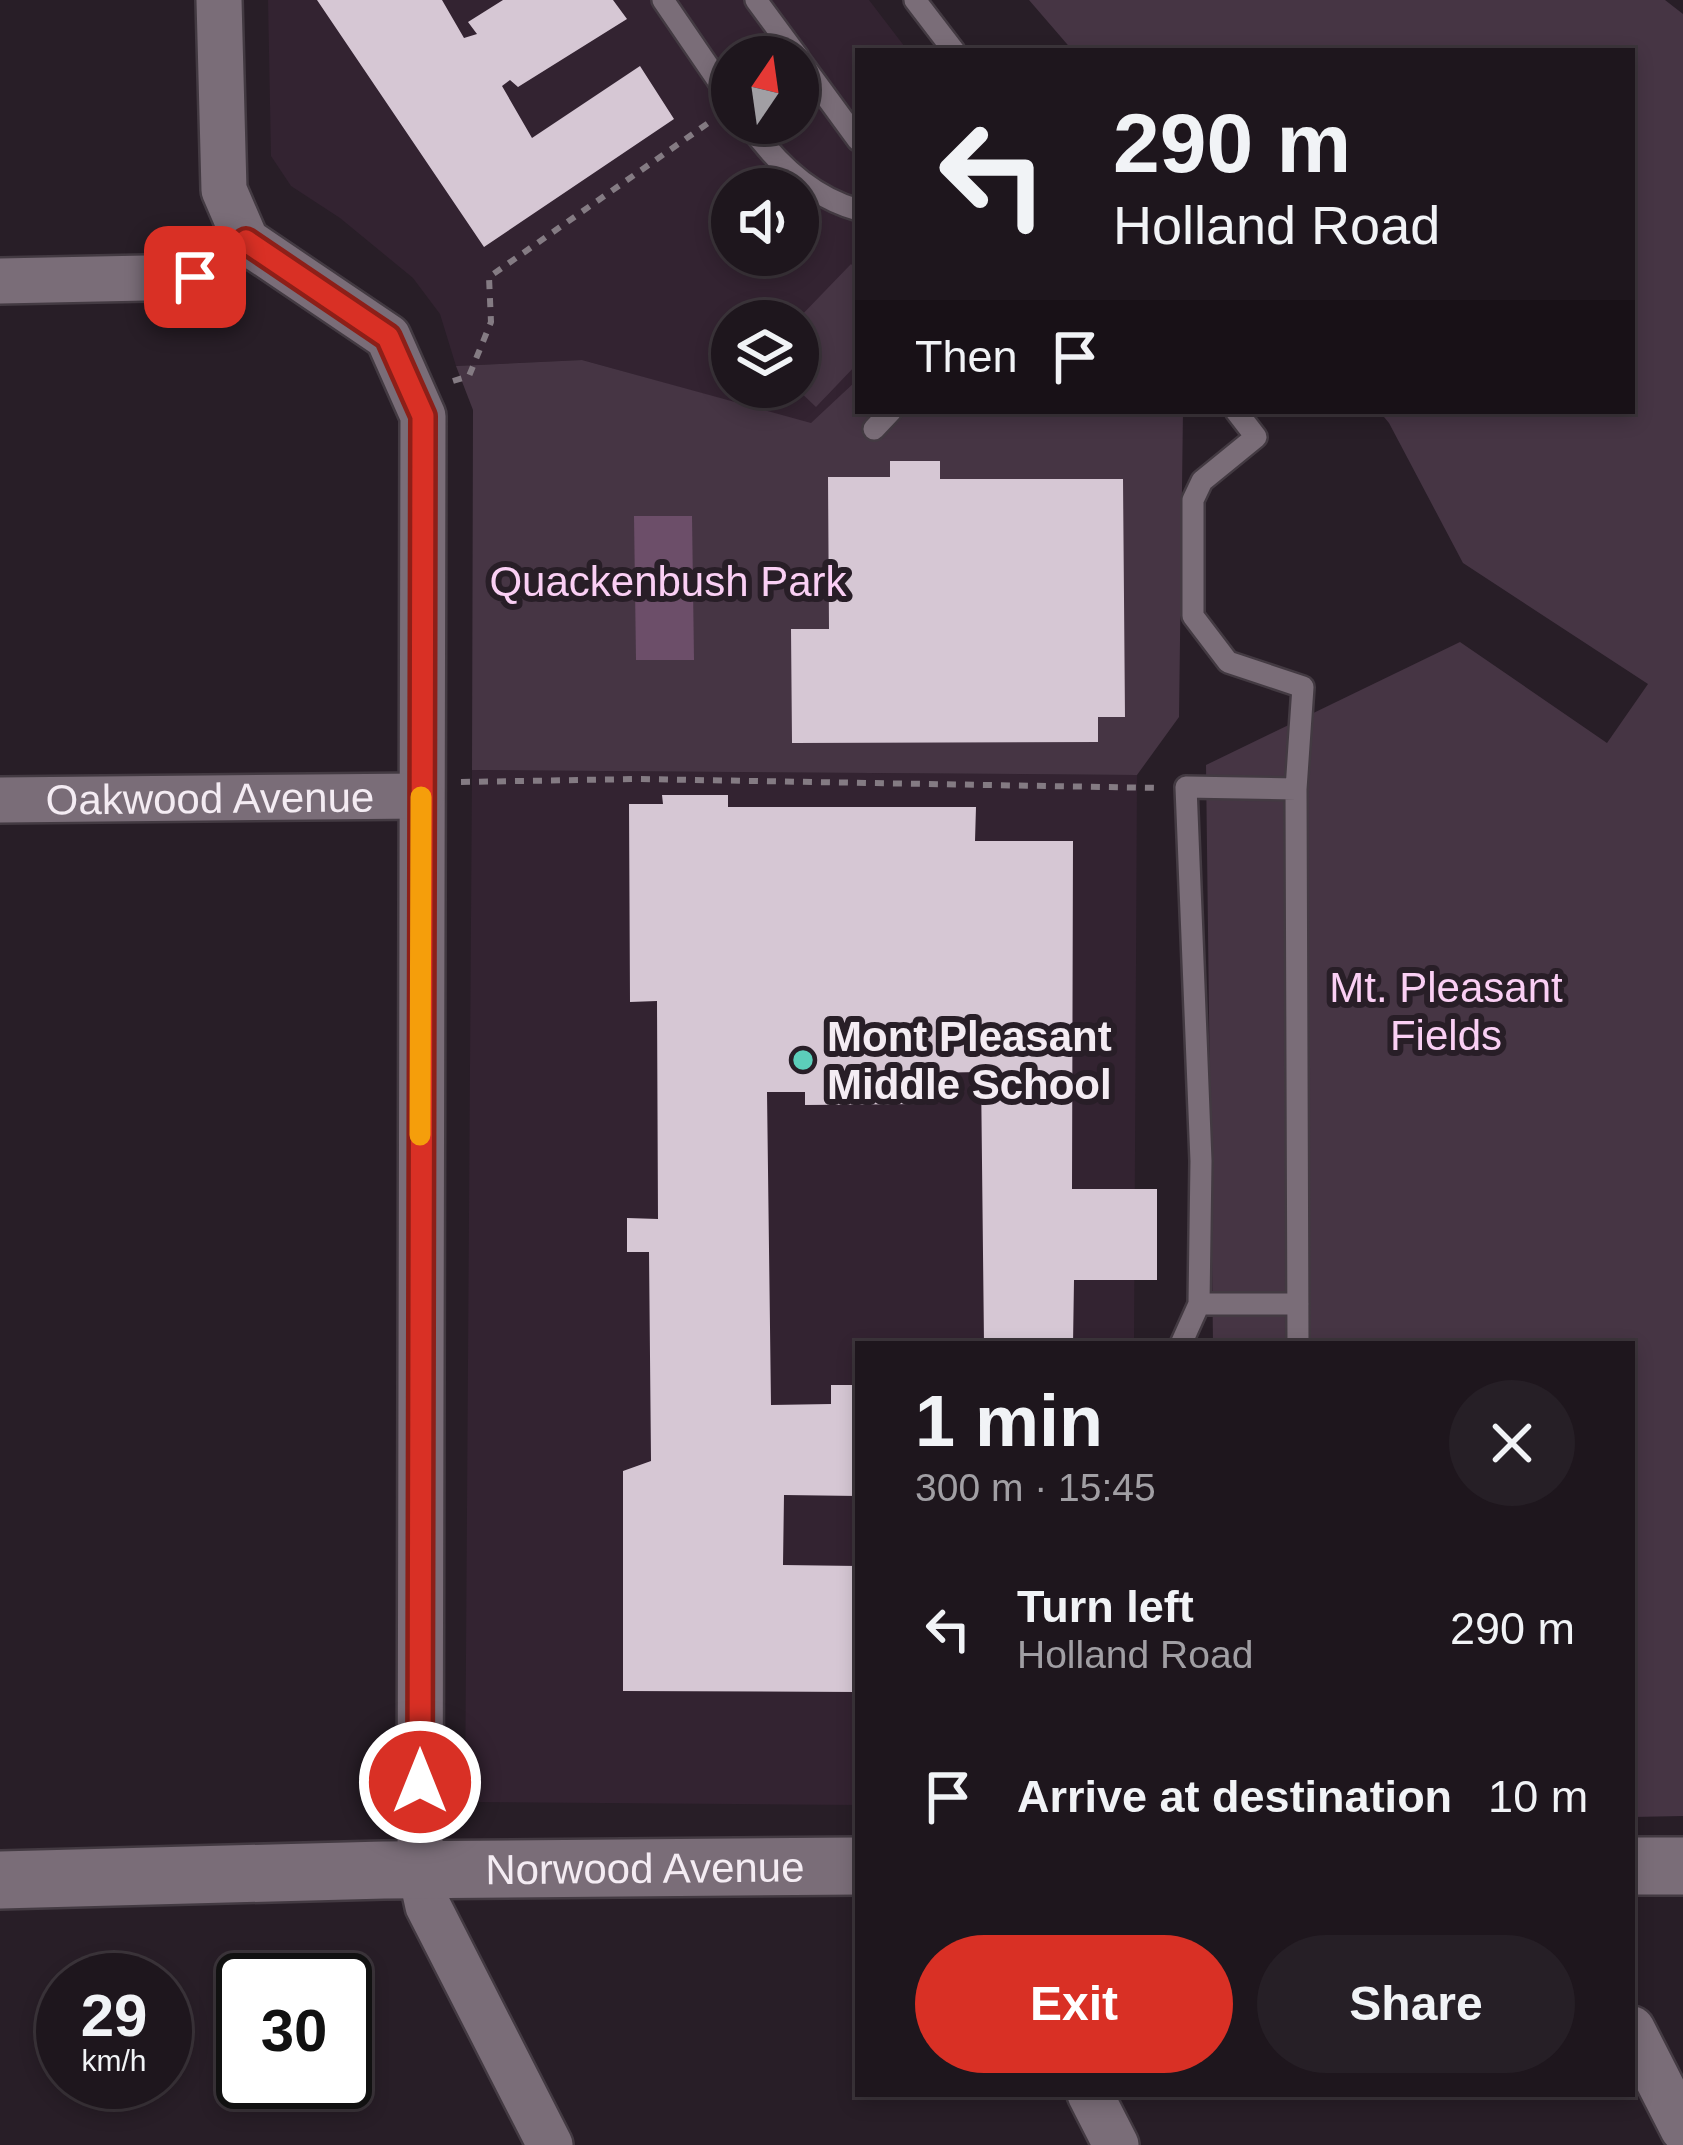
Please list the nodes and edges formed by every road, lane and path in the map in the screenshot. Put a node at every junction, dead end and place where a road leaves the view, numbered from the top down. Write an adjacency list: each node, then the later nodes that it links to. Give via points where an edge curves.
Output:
1 (219, 0): 13 (street, via 224,190)
2 (663, 0): 7 (lane)
3 (756, 0): 5 (lane)
4 (916, 0): 6 (lane)
5 (783, 36)
6 (952, 48)
7 (711, 72)
8 (819, 86): 10 (lane)
9 (711, 119): 15 (path, via 489,277 491,322 469,376)
10 (855, 136)
11 (764, 144): 12 (lane, via 779,165)
12 (855, 209)
13 (246, 241): 14 (street, via 195,277); 20 (street, via 388,337 423,416)
14 (0, 281)
15 (452, 381)
16 (888, 414): 18 (lane)
17 (1238, 414): 21 (lane, via 1256,437 1202,482 1193,500 1193,616 1228,662 1303,687)
18 (874, 429)
19 (1186, 787): 20 (path, via 638,779); 21 (lane); 23 (lane)
20 (439, 789): 22 (street, Oakwood Avenue); 30 (street)
21 (1296, 789): 24 (lane)
22 (0, 800)
23 (1199, 1304): 24 (lane); 25 (lane)
24 (1298, 1304): 26 (lane)
25 (1182, 1341)
26 (1298, 1341)
27 (1683, 1865): 29 (street)
28 (855, 1866): 30 (street, Norwood Avenue)
29 (1635, 1866)
30 (420, 1870): 31 (street, Norwood Avenue); 35 (street, via 428,1906)
31 (0, 1880)
32 (1635, 2035): 34 (street)
33 (1092, 2097): 36 (street)
34 (1683, 2129)
35 (550, 2145)
36 (1116, 2145)

